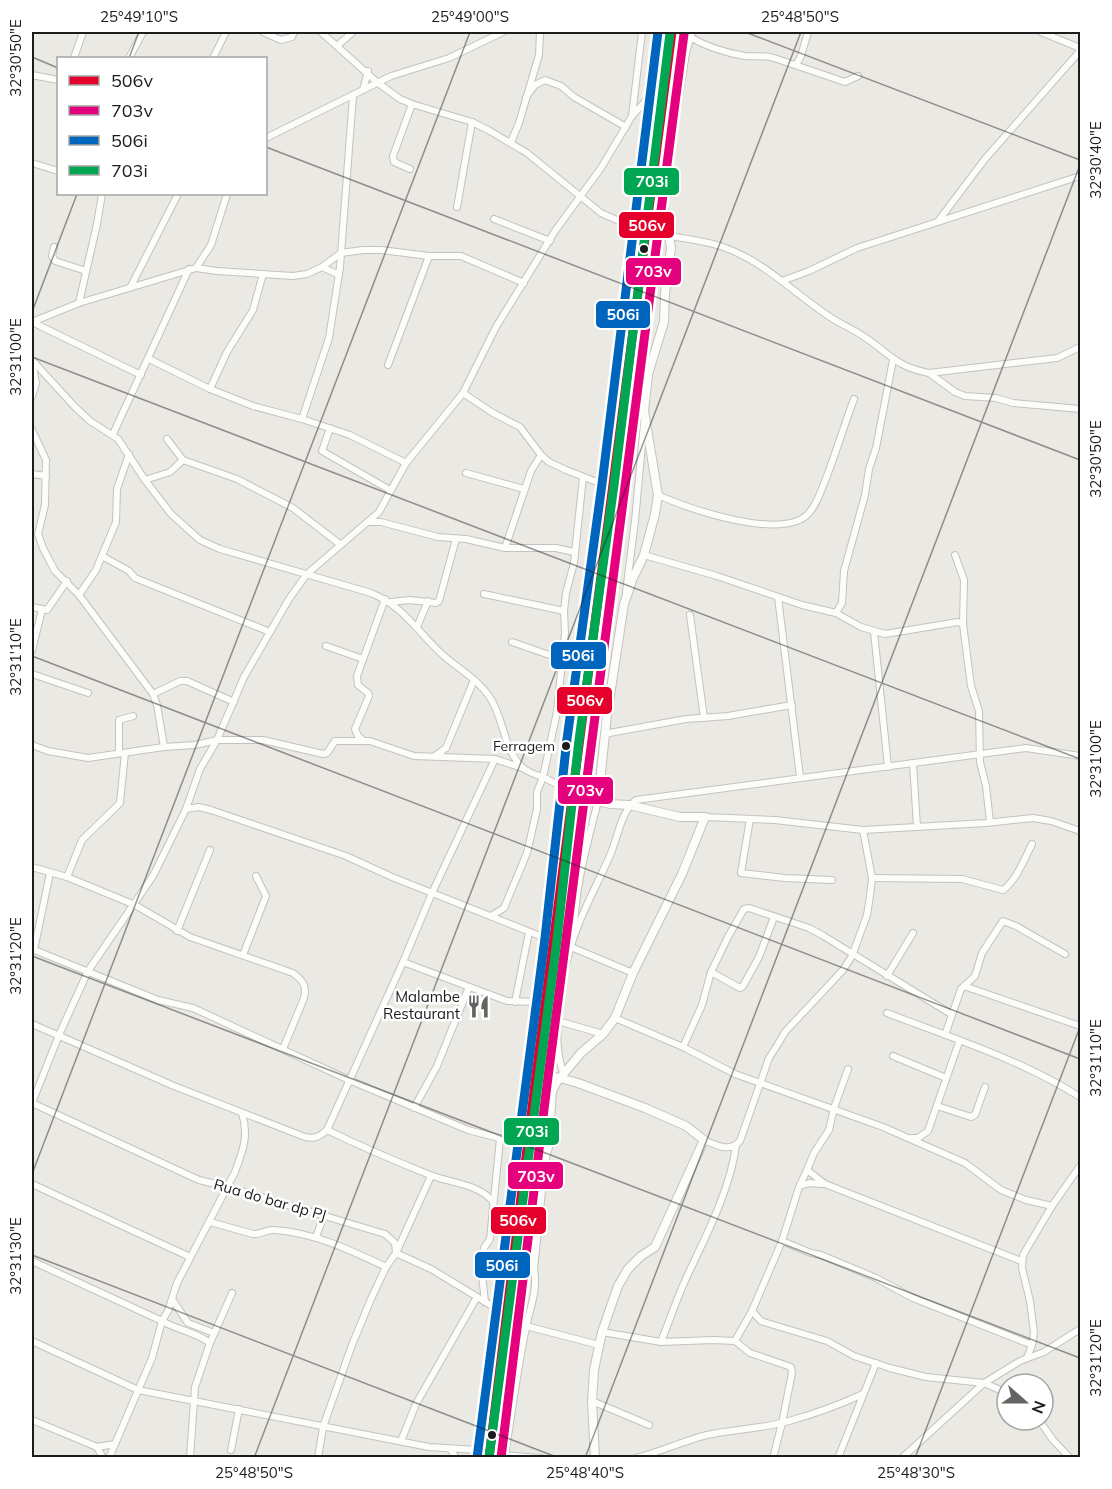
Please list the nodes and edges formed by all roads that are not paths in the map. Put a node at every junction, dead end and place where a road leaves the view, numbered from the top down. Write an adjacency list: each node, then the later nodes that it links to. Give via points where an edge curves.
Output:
1 (84, 32): 18 (street)
2 (143, 32): 19 (street)
3 (226, 32): 20 (street)
4 (263, 32): 5 (street, via 281,40 292,37)
5 (294, 32)
6 (321, 32): 16 (street)
7 (353, 32): 16 (street)
8 (503, 32): 28 (street, via 449,58)
9 (540, 32): 22 (street)
10 (642, 32): 34 (street)
11 (658, 32): 31 (main road)
12 (672, 32): 51 (main road)
13 (808, 32): 21 (street)
14 (1041, 32): 17 (street)
15 (691, 34): 21 (street, via 705,45); 52 (street, via 664,190)
16 (338, 45): 23 (street)
17 (1080, 51): 49 (street, via 985,159)
18 (75, 57)
19 (130, 57)
20 (214, 57)
21 (796, 65): 25 (street, via 845,82)
22 (534, 70): 27 (street); 32 (street)
23 (368, 71): 28 (street); 29 (street)
24 (32, 75): 26 (street)
25 (858, 76)
26 (57, 80)
27 (545, 80): 32 (street); 36 (street)
28 (378, 83): 29 (street); 33 (street)
29 (363, 90): 30 (street)
30 (353, 96): 37 (street); 55 (street)
31 (649, 96): 34 (street); 50 (main road)
32 (526, 97): 38 (street)
33 (411, 104): 35 (street); 40 (street, via 393,156 394,162)
34 (632, 116): 36 (street)
35 (472, 122): 38 (street); 47 (street)
36 (626, 127): 46 (street)
37 (267, 138)
38 (511, 142): 46 (street)
39 (32, 163): 41 (street)
40 (410, 169)
41 (57, 171)
42 (1080, 176): 49 (street)
43 (102, 195): 59 (street)
44 (177, 195): 64 (street)
45 (227, 195): 58 (street, via 211,245)
46 (580, 197): 50 (street, via 601,213); 53 (street)
47 (457, 207)
48 (494, 219): 53 (street)
49 (939, 221): 62 (street, via 857,248)
50 (635, 228): 97 (main road)
51 (646, 230): 52 (street); 80 (main road)
52 (669, 236): 62 (street, via 721,246); 82 (street, via 664,322 648,374)
53 (550, 241): 63 (street)
54 (54, 247): 59 (street, via 55,261)
55 (341, 253): 56 (street, via 381,250); 57 (street); 61 (street)
56 (429, 255): 63 (street, via 466,257); 71 (street)
57 (322, 267): 60 (street, via 293,276); 61 (street)
58 (193, 268): 60 (street); 64 (street); 68 (street)
59 (86, 271): 65 (street)
60 (263, 274): 76 (street, via 253,310)
61 (339, 275): 83 (street, via 329,338)
62 (782, 281): 70 (street, via 866,337)
63 (524, 283): 77 (street, via 496,327)
64 (130, 288): 65 (street)
65 (79, 303): 66 (street)
66 (32, 322): 73 (street)
67 (1080, 347): 72 (street, via 1057,358)
68 (149, 359): 73 (street); 76 (street)
69 (32, 360): 74 (street); 75 (street)
70 (893, 360): 72 (street); 125 (street, via 876,448 844,570 842,603)
71 (388, 365)
72 (929, 373): 81 (street, via 965,396)
73 (141, 375): 86 (street)
74 (48, 376): 75 (street); 86 (street, via 75,408)
75 (36, 383): 78 (street)
76 (210, 389): 83 (street)
77 (463, 393): 89 (street, via 519,427); 91 (street)
78 (32, 396)
79 (854, 399): 100 (street, via 817,499 802,519 777,524 734,521)
80 (624, 408): 82 (street); 164 (main road)
81 (1080, 409)
82 (644, 415): 100 (street); 121 (street)
83 (302, 419): 84 (street)
84 (330, 428): 91 (street); 99 (street, via 322,451)
85 (32, 430): 94 (street, via 46,460)
86 (113, 434): 88 (street)
87 (167, 439): 90 (street)
88 (129, 454): 96 (street); 111 (street, via 117,489 116,522)
89 (541, 455): 95 (street); 98 (street)
90 (183, 460): 96 (street, via 171,472); 106 (street, via 237,479 293,508)
91 (406, 463): 99 (street)
92 (466, 473): 98 (street)
93 (32, 474): 94 (street)
94 (46, 476): 104 (street, via 45,505)
95 (583, 477): 97 (street); 108 (street)
96 (145, 480): 112 (street, via 171,514 209,545)
97 (602, 484): 163 (main road)
98 (524, 489): 107 (street)
99 (390, 490): 101 (street)
100 (658, 495): 109 (street)
101 (379, 512): 102 (street); 103 (street)
102 (368, 522): 103 (street); 106 (street)
103 (381, 522): 105 (street)
104 (35, 534): 114 (street, via 55,571)
105 (456, 539): 107 (street); 120 (street, via 439,601)
106 (341, 545): 113 (street)
107 (504, 548): 108 (street)
108 (574, 552): 124 (street)
109 (644, 555): 118 (street); 121 (street)
110 (955, 555): 127 (street, via 964,580)
111 (102, 556): 116 (street); 129 (street, via 135,578)
112 (294, 570): 113 (street); 115 (street)
113 (307, 574): 115 (street); 119 (street)
114 (67, 581): 116 (street); 123 (street, via 50,607)
115 (297, 588): 129 (street)
116 (79, 594): 139 (street)
117 (484, 594): 124 (street)
118 (778, 597): 125 (street); 141 (street)
119 (388, 600): 120 (street); 128 (street); 134 (street)
120 (428, 602): 128 (street)
121 (624, 604): 145 (street)
122 (32, 607): 123 (street)
123 (42, 610): 133 (street)
124 (564, 611): 135 (street)
125 (836, 613): 130 (street)
126 (690, 615): 143 (street)
127 (963, 624): 130 (street); 153 (street, via 971,686 979,711)
128 (417, 627): 137 (street)
129 (270, 632): 140 (street)
130 (874, 632): 159 (street)
131 (512, 642): 135 (street)
132 (326, 646): 134 (street)
133 (32, 650)
134 (363, 658): 144 (street, via 357,682 369,696)
135 (561, 659): 161 (street, via 555,729)
136 (32, 674): 138 (street)
137 (474, 680): 155 (street, via 446,748); 160 (street, via 490,697)
138 (88, 693)
139 (153, 694): 140 (street, via 187,681); 151 (street)
140 (234, 702): 146 (street)
141 (792, 705): 143 (street); 162 (street)
142 (133, 716): 152 (street, via 119,720)
143 (704, 718): 145 (street)
144 (355, 729): 147 (street); 148 (street)
145 (604, 734): 166 (street)
146 (217, 740): 147 (street, via 263,740 323,754 336,741); 150 (street); 156 (street)
147 (351, 741): 148 (street)
148 (364, 741): 155 (street, via 414,756)
149 (32, 745): 152 (street, via 88,758)
150 (195, 745): 151 (street); 156 (street)
151 (164, 747): 152 (street)
152 (122, 753): 181 (street, via 120,803 82,840)
153 (980, 753): 154 (street, via 1026,748); 158 (street); 172 (street)
154 (1080, 756)
155 (435, 757): 157 (street)
156 (205, 758): 165 (street)
157 (495, 759): 160 (street); 184 (street)
158 (913, 763): 159 (street); 173 (street)
159 (888, 767): 162 (street)
160 (523, 769): 161 (street)
161 (543, 777): 163 (street); 186 (street, via 530,843)
162 (800, 777): 167 (street, via 644,798)
163 (562, 787): 193 (main road)
164 (573, 794): 166 (street); 196 (main road)
165 (190, 796): 168 (street); 169 (street)
166 (598, 801): 167 (street); 194 (street, via 577,889)
167 (629, 805): 170 (street, via 680,817); 194 (street)
168 (199, 807): 169 (street); 184 (street, via 346,856)
169 (186, 809): 185 (street)
170 (705, 817): 171 (street); 204 (street, via 682,874)
171 (750, 819): 174 (street); 183 (street, via 741,873)
172 (990, 822): 173 (street); 175 (street, via 1033,818)
173 (917, 827): 174 (street)
174 (863, 830): 182 (street)
175 (1080, 831)
176 (1032, 844): 182 (street, via 1003,890 962,879)
177 (210, 850): 190 (street)
178 (32, 867): 179 (street)
179 (50, 873): 181 (street); 197 (street)
180 (256, 876): 199 (street, via 266,896)
181 (67, 877): 185 (street)
182 (872, 878): 200 (street, via 867,915)
183 (832, 880)
184 (432, 893): 187 (street); 201 (street)
185 (135, 905): 190 (street); 202 (street)
186 (504, 908): 187 (street); 189 (street)
187 (491, 916): 189 (street)
188 (774, 917): 200 (street, via 809,928); 203 (street, via 744,909); 203 (street, via 743,986 740,988)
189 (509, 924): 191 (street)
190 (177, 931): 199 (street)
191 (529, 932): 193 (street); 208 (street)
192 (913, 933): 205 (street)
193 (545, 938): 209 (main road)
194 (574, 938): 195 (street)
195 (571, 947): 196 (street); 204 (street); 213 (street)
196 (553, 949): 224 (main road)
197 (33, 950): 202 (street)
198 (1065, 954): 206 (street, via 1003,921 982,953 975,976)
199 (243, 955): 221 (street, via 293,973 305,984 304,998)
200 (852, 956): 205 (street); 228 (street, via 785,1032)
201 (403, 962): 207 (street); 227 (street)
202 (88, 971): 217 (street); 221 (street, via 158,1000 193,1008)
203 (711, 972): 220 (street, via 702,1005)
204 (633, 973): 212 (street)
205 (887, 976): 211 (street)
206 (964, 986): 211 (street); 215 (street)
207 (469, 987): 208 (street); 233 (street, via 437,1066)
208 (515, 1002): 209 (street)
209 (535, 1002): 242 (main road)
210 (887, 1013): 218 (street)
211 (951, 1014): 218 (street)
212 (615, 1017): 216 (street); 220 (street)
213 (558, 1021): 216 (street); 225 (street)
214 (32, 1024): 217 (street)
215 (1080, 1026)
216 (603, 1034): 225 (street)
217 (59, 1035): 231 (street); 235 (street)
218 (945, 1035): 219 (street)
219 (959, 1042): 226 (street); 230 (street, via 1024,1067)
220 (683, 1047): 228 (street, via 719,1067)
221 (283, 1049): 227 (street)
222 (893, 1056): 226 (street)
223 (848, 1069): 234 (street)
224 (536, 1075): 225 (street); 303 (main road)
225 (562, 1076): 241 (street, via 686,1126); 271 (street, via 553,1091 549,1147 541,1177 535,1293)
226 (946, 1078): 232 (street)
227 (349, 1080): 233 (street); 238 (street)
228 (761, 1082): 234 (street); 243 (street, via 744,1133)
229 (985, 1087): 232 (street, via 971,1117)
230 (1080, 1097)
231 (32, 1103): 249 (street, Rua do bar dp PJ, via 199,1180)
232 (937, 1106): 240 (street, via 928,1131 918,1138)
233 (414, 1108): 239 (street)
234 (834, 1108): 240 (street); 245 (street, via 829,1130)
235 (243, 1113): 236 (street); 237 (street)
236 (256, 1118): 237 (street); 238 (street, via 304,1137 314,1138)
237 (246, 1128): 249 (street, via 242,1155)
238 (327, 1130): 246 (street)
239 (500, 1138): 242 (street); 251 (street)
240 (908, 1138): 254 (street, via 965,1163 1001,1190)
241 (705, 1140): 243 (street, via 728,1148); 273 (street, via 655,1247 628,1269 618,1286)
242 (518, 1143): 268 (main road)
243 (736, 1145): 277 (street, via 711,1227)
244 (1080, 1166): 254 (street)
245 (807, 1170): 248 (street); 250 (street)
246 (431, 1176): 252 (street); 259 (street)
247 (32, 1184): 260 (street)
248 (825, 1184): 250 (street); 262 (street)
249 (228, 1187): 255 (street, Rua do bar dp PJ); 256 (street)
250 (799, 1187): 258 (street)
251 (495, 1191): 252 (street); 253 (street)
252 (488, 1196): 253 (street)
253 (493, 1202): 267 (street, via 490,1239 481,1266)
254 (1052, 1206): 262 (street)
255 (324, 1215): 257 (street); 259 (street, Rua do bar dp PJ, via 385,1234 395,1244)
256 (210, 1222): 257 (street, via 259,1235 273,1229); 260 (street)
257 (316, 1237): 263 (street)
258 (782, 1241): 269 (street); 280 (street)
259 (396, 1253): 263 (street); 265 (street, Rua do bar dp PJ)
260 (190, 1257): 266 (street)
261 (32, 1261): 270 (street)
262 (1021, 1261): 280 (street, via 1032,1318)
263 (386, 1267): 293 (street, via 352,1345)
264 (232, 1293): 274 (street)
265 (477, 1297): 267 (street, Rua do bar dp PJ); 295 (street, via 430,1378)
266 (172, 1299): 270 (street); 274 (street, via 188,1323)
267 (485, 1302): 268 (street, Rua do bar dp PJ)
268 (497, 1309): 300 (main road)
269 (752, 1311): 276 (street); 282 (street, via 761,1321 827,1341)
270 (162, 1321): 278 (street); 285 (street)
271 (526, 1326): 279 (street); 301 (street)
272 (1080, 1329): 281 (street)
273 (602, 1332): 277 (street); 279 (street)
274 (214, 1333): 278 (street)
275 (32, 1341): 285 (street)
276 (735, 1341): 277 (street); 291 (street, via 750,1353 790,1367)
277 (661, 1342)
278 (210, 1343): 288 (street)
279 (599, 1345): 287 (street)
280 (1032, 1345): 281 (street)
281 (1027, 1358): 283 (street)
282 (876, 1363): 283 (street, via 926,1377); 286 (street)
283 (984, 1383): 284 (street); 315 (street)
284 (995, 1388)
285 (138, 1390): 288 (street); 296 (street)
286 (863, 1394): 291 (street); 314 (street)
287 (592, 1401): 292 (street); 310 (street)
288 (194, 1402): 289 (street); 306 (street)
289 (239, 1409): 293 (street); 298 (street)
290 (32, 1420): 297 (street)
291 (782, 1423): 302 (street, via 709,1435 671,1445); 313 (street)
292 (649, 1425)
293 (323, 1427): 295 (street); 307 (street)
294 (1047, 1432): 316 (street)
295 (401, 1441): 299 (street)
296 (115, 1443): 297 (street); 305 (street)
297 (98, 1447): 304 (street)
298 (231, 1450)
299 (451, 1450): 300 (street); 308 (street)
300 (478, 1454)
301 (505, 1455): 303 (street); 309 (street)
302 (652, 1455): 311 (street); 312 (street)
303 (489, 1456)
304 (103, 1458)
305 (109, 1458)
306 (190, 1458)
307 (318, 1458)
308 (456, 1458)
309 (541, 1458)
310 (595, 1458)
311 (636, 1458)
312 (659, 1458)
313 (772, 1458)
314 (838, 1458)
315 (902, 1458)
316 (1070, 1458)

